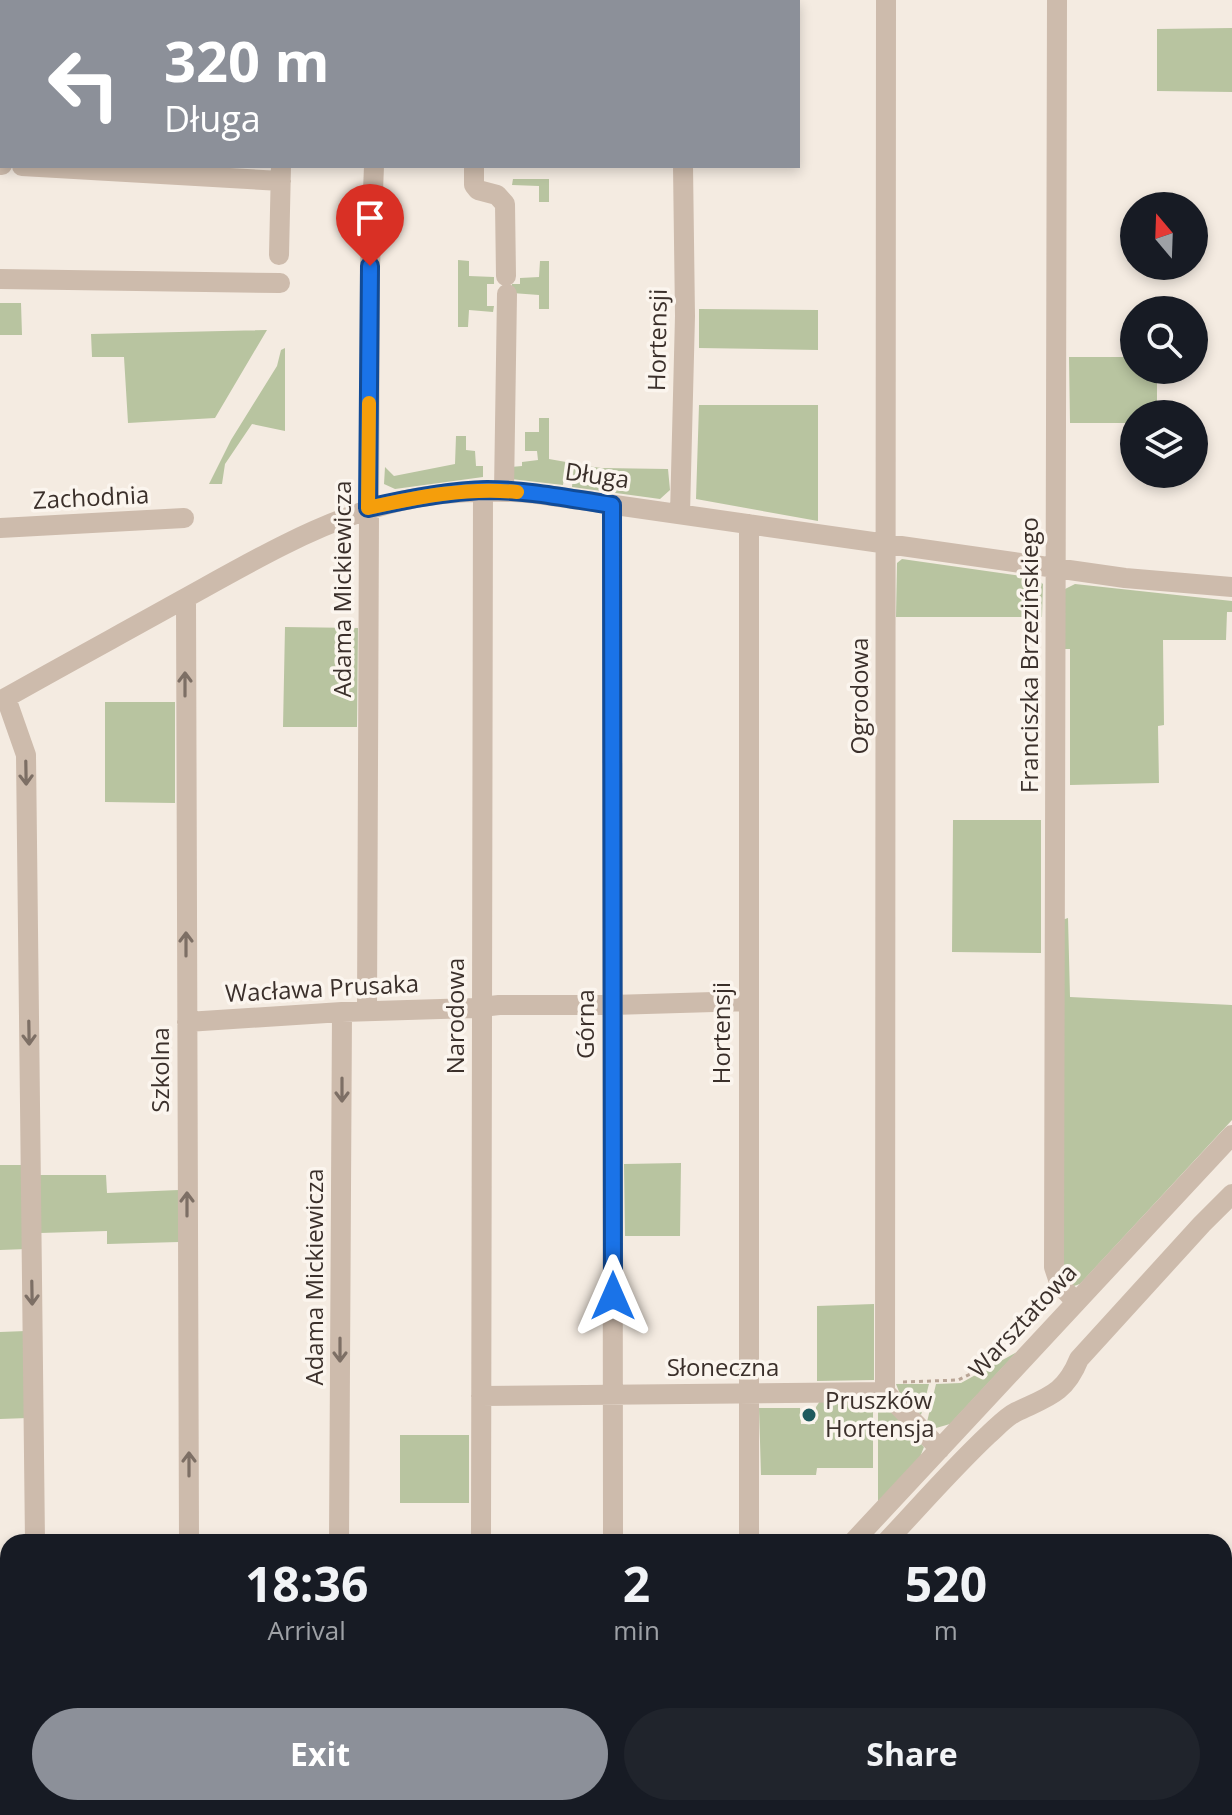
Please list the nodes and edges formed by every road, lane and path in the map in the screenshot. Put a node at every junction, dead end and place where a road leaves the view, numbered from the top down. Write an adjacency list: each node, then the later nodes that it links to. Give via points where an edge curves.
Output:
1 (886, 0): 18 (street, Ogrodowa)
2 (1057, 0): 19 (street, Franciszka Brzezińskiego)
3 (96, 168): 7 (street)
4 (374, 168): 13 (street, Adama Mickiewicza)
5 (474, 168): 11 (street, Narodowa, via 475,188 497,195 505,204 506,285)
6 (683, 168): 14 (street, Hortensji)
7 (281, 173): 8 (street)
8 (279, 255)
9 (0, 279): 10 (street)
10 (280, 283)
11 (494, 491): 12 (street, Długa); 13 (street, Długa, via 434,495); 25 (street, Narodowa)
12 (612, 505): 14 (street, Długa); 24 (street, Górna)
13 (368, 508): 21 (street, Długa, via 306,532); 26 (street, Adama Mickiewicza)
14 (680, 514): 16 (street, Długa)
15 (184, 518): 17 (street, Zachodnia)
16 (749, 524): 18 (street, Długa); 23 (street, Hortensji)
17 (0, 528)
18 (886, 544): 19 (street, Długa); 33 (street, Ogrodowa)
19 (1057, 568): 20 (street, Długa); 31 (street, Franciszka Brzezińskiego, via 1054,1267 1060,1285)
20 (1232, 587)
21 (186, 599): 22 (street, Długa); 28 (street, Szkolna, one-way to 21)
22 (3, 700): 38 (street, one-way to 38, via 26,755)
23 (748, 1001): 24 (street, Wacława Prusaka); 35 (street, Hortensji)
24 (612, 1005): 25 (street, Wacława Prusaka); 34 (street, Górna)
25 (482, 1007): 26 (street, Wacława Prusaka); 36 (street, Narodowa)
26 (367, 1011): 27 (street, Wacława Prusaka)
27 (342, 1012): 28 (street, Wacława Prusaka); 40 (street, Adama Mickiewicza, one-way to 40)
28 (187, 1022): 39 (street, Szkolna, one-way to 28)
29 (1232, 1135): 31 (street, Warsztatowa)
30 (1232, 1194): 45 (street, via 1079,1359 1063,1387 1013,1413)
31 (1076, 1302): 37 (street, Warsztatowa)
32 (1004, 1357): 33 (path, via 958,1380)
33 (889, 1387): 35 (street, Słoneczna); 37 (street)
34 (613, 1395): 35 (street, Słoneczna); 36 (street, Słoneczna); 42 (street, Górna)
35 (749, 1395): 43 (street, Hortensji)
36 (481, 1396): 41 (street, Narodowa)
37 (940, 1449): 44 (street, Warsztatowa)
38 (35, 1534)
39 (189, 1534)
40 (339, 1534)
41 (481, 1534)
42 (613, 1534)
43 (749, 1534)
44 (860, 1534)
45 (894, 1534)

